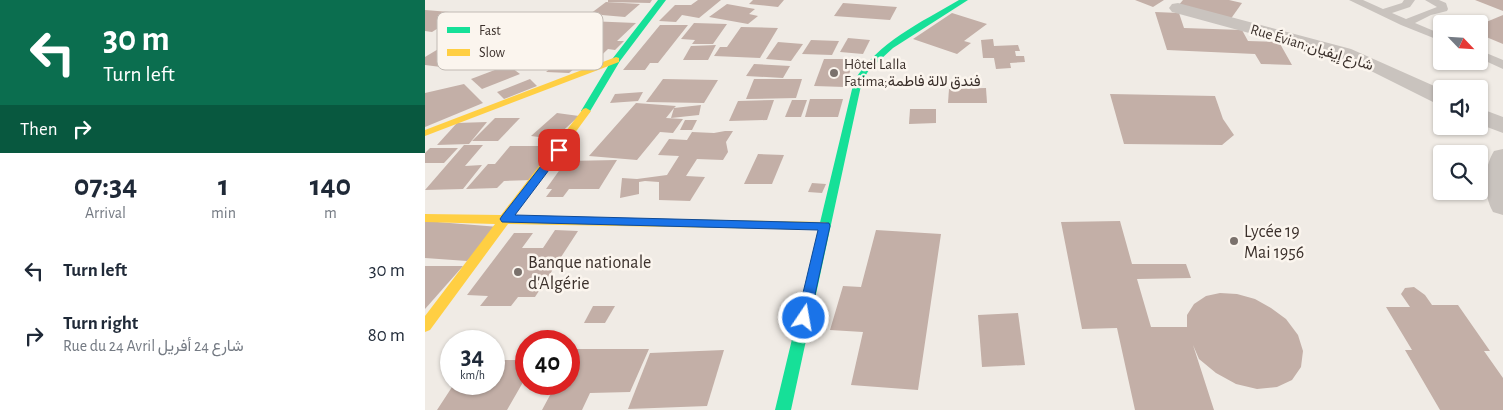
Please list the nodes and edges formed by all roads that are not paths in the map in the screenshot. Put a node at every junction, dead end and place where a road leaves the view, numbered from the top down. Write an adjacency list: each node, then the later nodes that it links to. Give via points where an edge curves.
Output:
1 (662, 0): 11 (street)
2 (964, 0): 23 (street, via 882,52 863,70)
3 (1354, 0): 7 (lane)
4 (1410, 0): 7 (lane, via 1406,5)
5 (1431, 0): 8 (lane, via 1442,5 1443,9)
6 (1178, 8): 15 (street, Rue Évian;شارع إيفيان, via 1344,53)
7 (1384, 12): 8 (lane)
8 (1405, 23): 9 (lane)
9 (1433, 35)
10 (1488, 58): 12 (lane)
11 (616, 60): 13 (street); 22 (street, via 580,122)
12 (1503, 64)
13 (603, 65)
14 (590, 70): 18 (street)
15 (1433, 93)
16 (1488, 120): 17 (street)
17 (1503, 126)
18 (425, 133)
19 (1503, 157): 20 (street, via 1498,185)
20 (1503, 205)
21 (425, 218): 22 (street)
22 (506, 219): 23 (street); 24 (street)
23 (824, 226): 25 (street)
24 (425, 326)
25 (783, 410)

